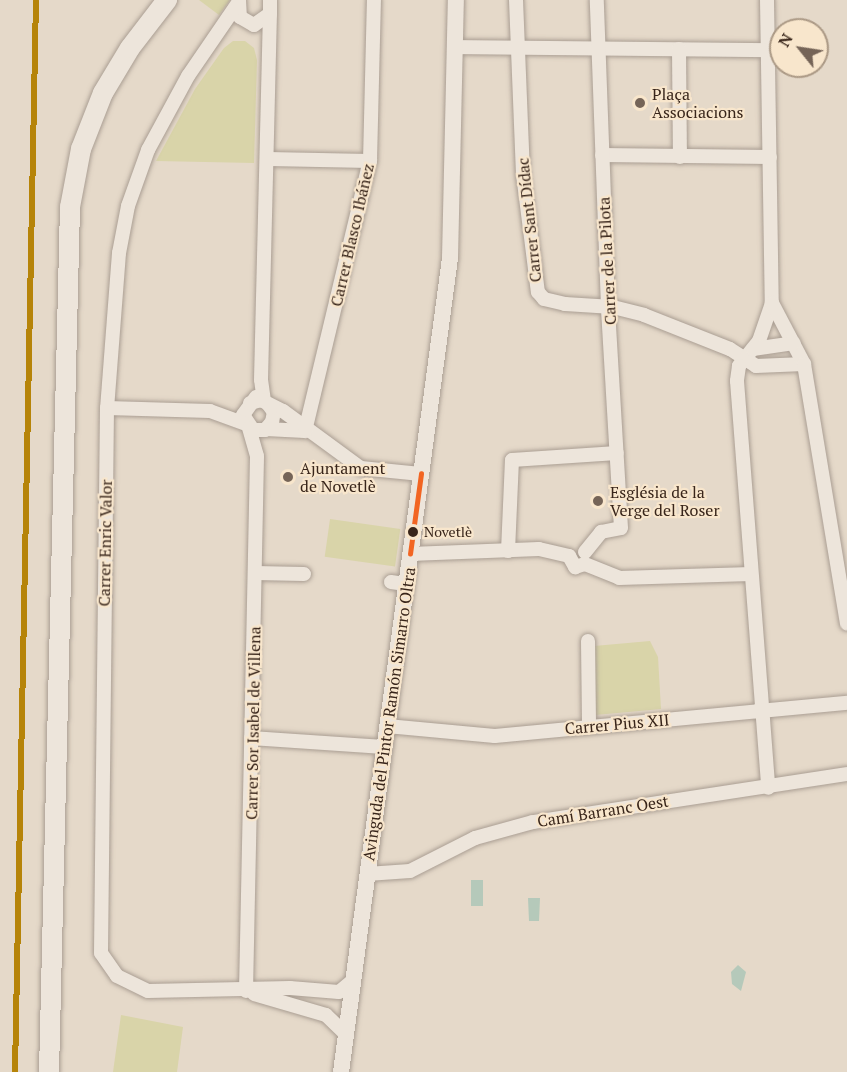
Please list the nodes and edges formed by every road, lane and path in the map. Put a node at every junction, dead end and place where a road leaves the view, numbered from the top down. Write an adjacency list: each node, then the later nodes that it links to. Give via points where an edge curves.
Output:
1 (167, 0): 57 (main road, via 130,48 103,93 81,149 70,207)
2 (374, 0): 20 (street, Carrer Blasco Ibáñez)
3 (456, 0): 10 (street, Avinguda del Pintor Ramón Simarro Oltra)
4 (516, 0): 12 (street, Carrer Sant Dídac)
5 (597, 0): 11 (street, Carrer de la Pilota)
6 (766, 0): 14 (street)
7 (238, 1): 9 (street, via 240,17); 29 (street, Carrer Enric Valor, via 171,105 132,191 114,293)
8 (271, 5): 9 (street, via 260,24); 15 (street)
9 (250, 24): 15 (street)
10 (456, 47): 12 (street); 36 (street, Avinguda del Pintor Ramón Simarro Oltra, via 452,239)
11 (597, 48): 12 (street); 13 (street); 16 (street, Carrer de la Pilota)
12 (517, 49): 22 (street, Carrer Sant Dídac, via 523,174 538,292 544,299 565,304)
13 (680, 49): 14 (street); 17 (street)
14 (768, 50): 18 (street)
15 (269, 61): 19 (street)
16 (602, 156): 17 (street); 22 (street, Carrer de la Pilota)
17 (680, 157): 18 (street)
18 (770, 157): 21 (street)
19 (268, 159): 20 (street); 26 (street)
20 (370, 161): 33 (street, Carrer Blasco Ibáñez)
21 (772, 303): 23 (street); 24 (street)
22 (608, 307): 24 (street, Carrer Sant Dídac, via 644,315); 34 (street, Carrer de la Pilota)
23 (794, 343): 24 (street); 25 (street)
24 (748, 354): 25 (street, Carrer Sant Dídac, via 761,367); 42 (street, via 737,381)
25 (804, 364): 43 (street)
26 (261, 380): 27 (street); 28 (street, via 257,394)
27 (266, 402): 28 (street); 32 (street, via 274,417); 33 (street)
28 (248, 404): 30 (street, via 219,406); 31 (street, via 243,415)
29 (107, 408): 30 (street); 55 (street, Carrer Enric Valor, via 101,953 117,976 148,991)
30 (210, 411): 31 (street)
31 (248, 426): 32 (street); 35 (street, Carrer Sor Isabel de Villena)
32 (266, 429): 33 (street); 35 (street, Carrer Sor Isabel de Villena)
33 (305, 430): 36 (street, via 343,452 361,468)
34 (617, 453): 37 (street, via 512,460); 39 (street, Carrer de la Pilota, via 621,528 601,532)
35 (257, 456): 40 (street, Carrer Sor Isabel de Villena)
36 (421, 474): 38 (street, Avinguda del Pintor Ramón Simarro Oltra)
37 (508, 551): 38 (street); 39 (street, via 539,549 569,556 575,567)
38 (410, 554): 47 (street, Avinguda del Pintor Ramón Simarro Oltra, via 399,583)
39 (585, 558): 42 (street, via 619,578)
40 (255, 573): 41 (street); 49 (street, Carrer Sor Isabel de Villena)
41 (304, 574)
42 (751, 574): 46 (street)
43 (847, 623)
44 (588, 641): 48 (street)
45 (847, 703): 46 (street, Carrer Pius XII)
46 (763, 711): 48 (street, Carrer Pius XII); 52 (street)
47 (387, 726): 48 (street, Carrer Pius XII, via 485,736); 50 (street, Avinguda del Pintor Ramón Simarro Oltra)
48 (589, 726)
49 (251, 738): 50 (street); 55 (street, Carrer Sor Isabel de Villena)
50 (384, 747): 53 (street, Avinguda del Pintor Ramón Simarro Oltra)
51 (847, 774): 52 (street, Camí Barranc Oest)
52 (768, 788): 53 (street, Camí Barranc Oest, via 533,822 475,838 410,871)
53 (367, 874): 54 (street, Avinguda del Pintor Ramón Simarro Oltra)
54 (352, 981): 55 (street, Carrer Enric Valor, via 339,992 290,988); 56 (street, Avinguda del Pintor Ramón Simarro Oltra)
55 (246, 991): 56 (street, Carrer Enric Valor, via 326,1015)
56 (345, 1034): 58 (street, Avinguda del Pintor Ramón Simarro Oltra)
57 (49, 1072)
58 (341, 1072)

